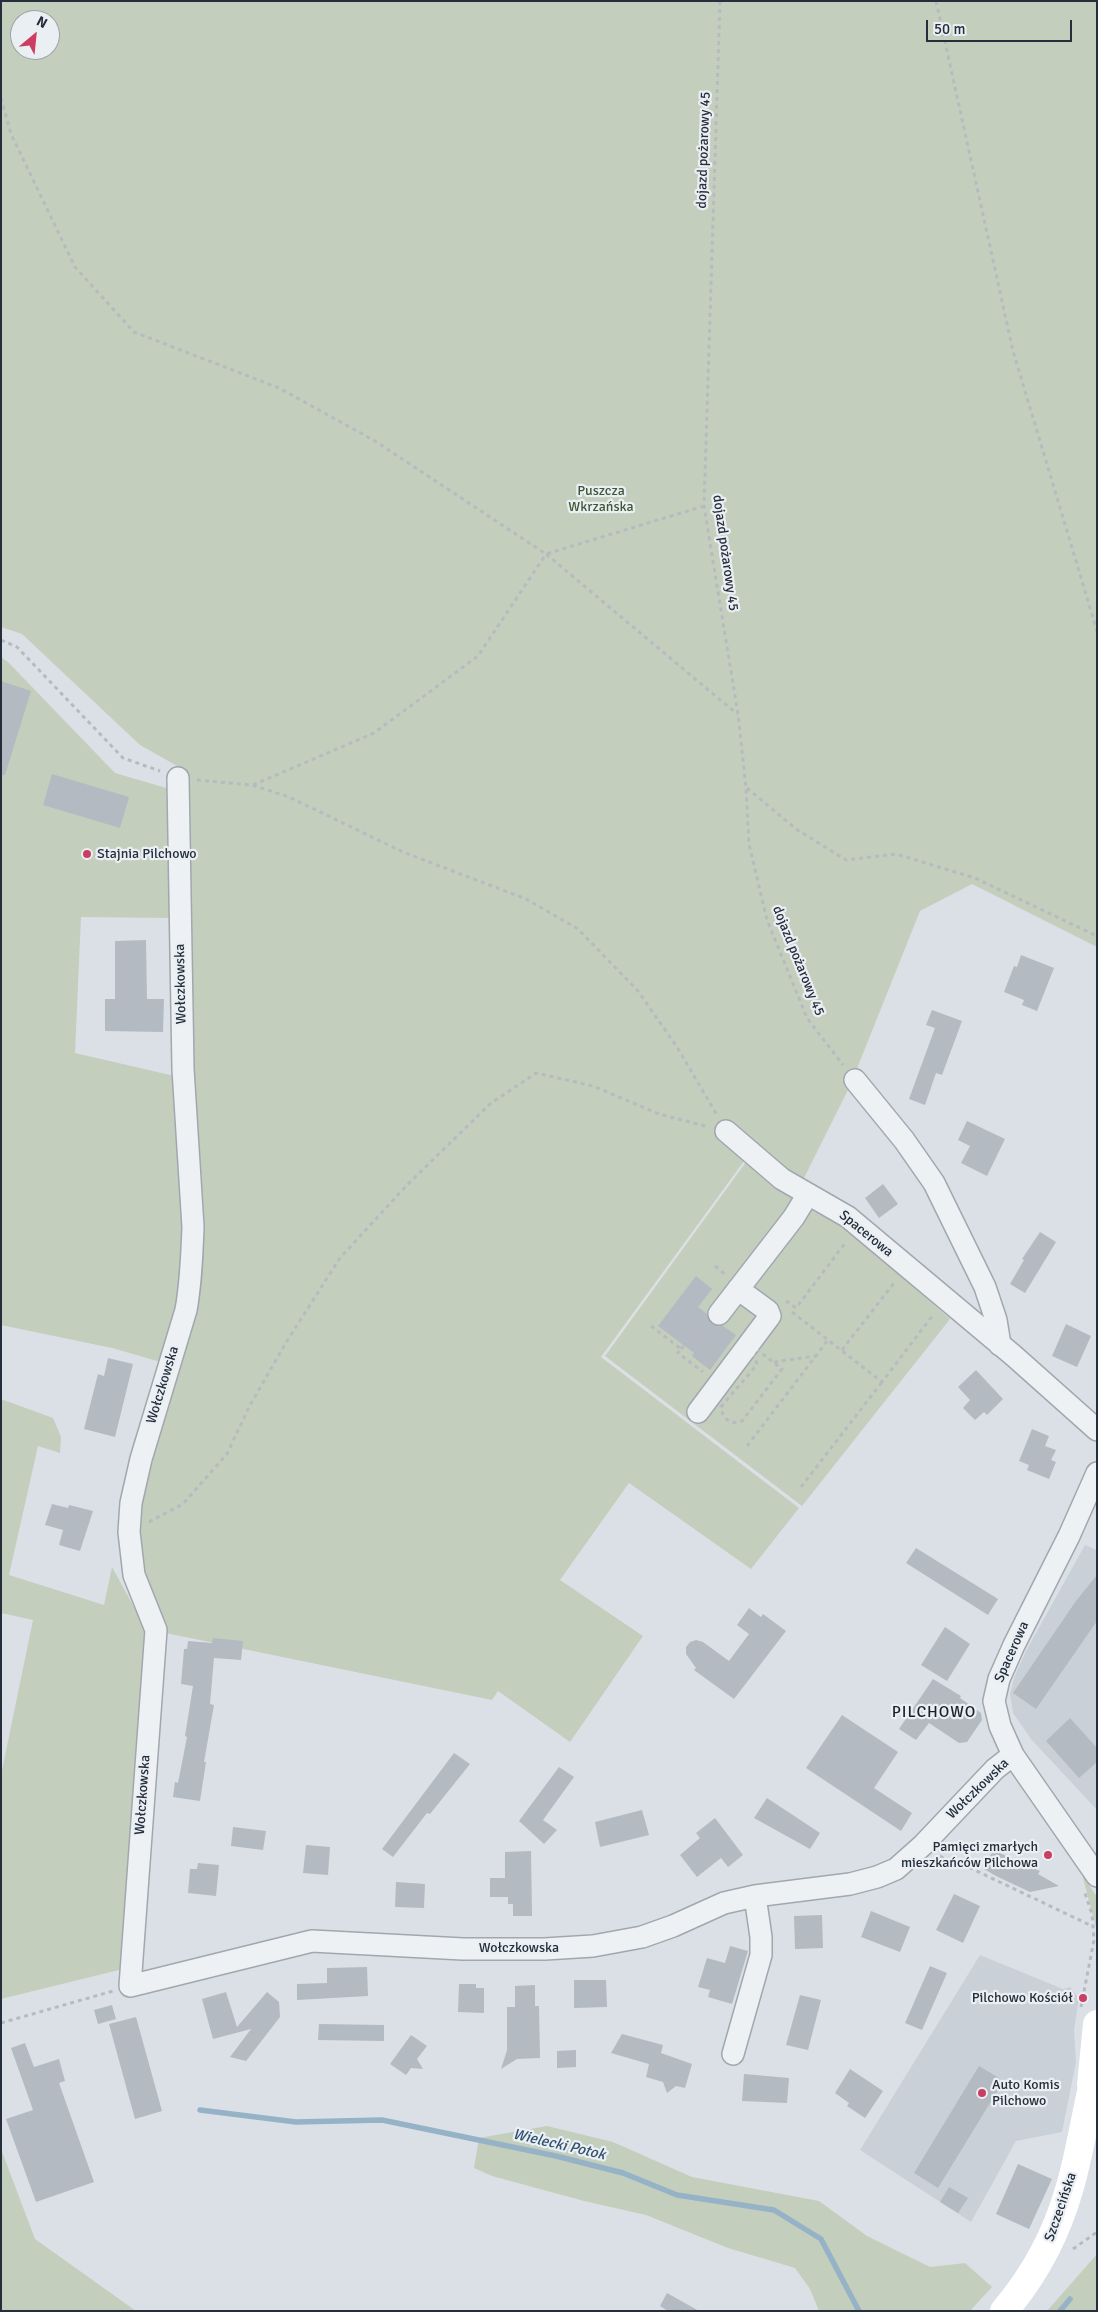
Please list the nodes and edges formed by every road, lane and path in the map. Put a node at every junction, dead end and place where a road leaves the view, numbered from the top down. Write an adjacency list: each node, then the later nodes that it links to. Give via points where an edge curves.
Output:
1 (720, 1): 4 (path, dojazd pożarowy 45)
2 (936, 1): 6 (path, via 1012,351)
3 (1, 98): 5 (path, via 11,134 75,267 134,332 279,388 375,441)
4 (704, 506): 5 (path); 8 (path, dojazd pożarowy 45)
5 (546, 554): 8 (path); 10 (path, via 478,656 374,734)
6 (1097, 631)
7 (1, 640): 9 (path, via 17,648 123,758)
8 (738, 714): 11 (path, dojazd pożarowy 45)
9 (178, 778): 10 (path); 37 (street, Wołczkowska, via 183,1069 193,1227 190,1291 141,1459 131,1504)
10 (252, 785): 14 (path, via 289,797 403,852 526,899 578,928 638,991 677,1047)
11 (746, 788): 12 (path, via 796,829 846,860 896,854 975,878); 13 (path, dojazd pożarowy 45, via 749,844 767,920 806,1018)
12 (1097, 936)
13 (855, 1080): 26 (street, via 934,1183 985,1287)
14 (726, 1131): 15 (street, Spacerowa, via 782,1179); 37 (path, via 659,1114 593,1086 536,1073 490,1104 407,1185 340,1258 254,1398 227,1454 183,1504)
15 (808, 1194): 18 (street); 26 (street, Spacerowa, via 848,1217)
16 (846, 1242): 19 (path, via 796,1308)
17 (894, 1283): 27 (path)
18 (738, 1289): 21 (street); 25 (street, via 768,1311 770,1316)
19 (780, 1296)
20 (792, 1312): 24 (path)
21 (720, 1314)
22 (933, 1315): 30 (path)
23 (652, 1326): 31 (path, via 681,1349 678,1353)
24 (828, 1340): 27 (path); 28 (path)
25 (750, 1344): 29 (path); 29 (path, via 757,1364 721,1407 721,1413 729,1422 742,1420 782,1369); 31 (street)
26 (1000, 1345): 33 (street, Spacerowa)
27 (842, 1350): 30 (path)
28 (816, 1355): 29 (path); 34 (path)
29 (774, 1362)
30 (882, 1382): 36 (path)
31 (719, 1385): 32 (street)
32 (698, 1412)
33 (1097, 1430)
34 (747, 1446)
35 (1097, 1473): 38 (street, Spacerowa, via 995,1689 994,1701 1000,1726)
36 (801, 1487)
37 (129, 1532): 43 (street, Wołczkowska, via 134,1575 156,1630)
38 (1014, 1755): 39 (street, Wołczkowska, via 990,1774); 40 (street, Spacerowa)
39 (924, 1844): 41 (street, Wołczkowska, via 896,1868 877,1877 850,1884); 42 (path, via 947,1861 962,1864)
40 (1097, 1876)
41 (755, 1896): 43 (street, Wołczkowska, via 724,1903 642,1937 594,1946 463,1948 312,1941); 46 (street, via 761,1955)
42 (1094, 1927)
43 (130, 1986): 44 (path)
44 (1, 2023)
45 (1097, 2024): 47 (main road, Szczecińska)
46 (733, 2054)
47 (1094, 2079): 50 (main road, Szczecińska, via 1074,2172 1057,2226 1038,2264)
48 (1097, 2232): 49 (path)
49 (1067, 2252)
50 (1004, 2311)

